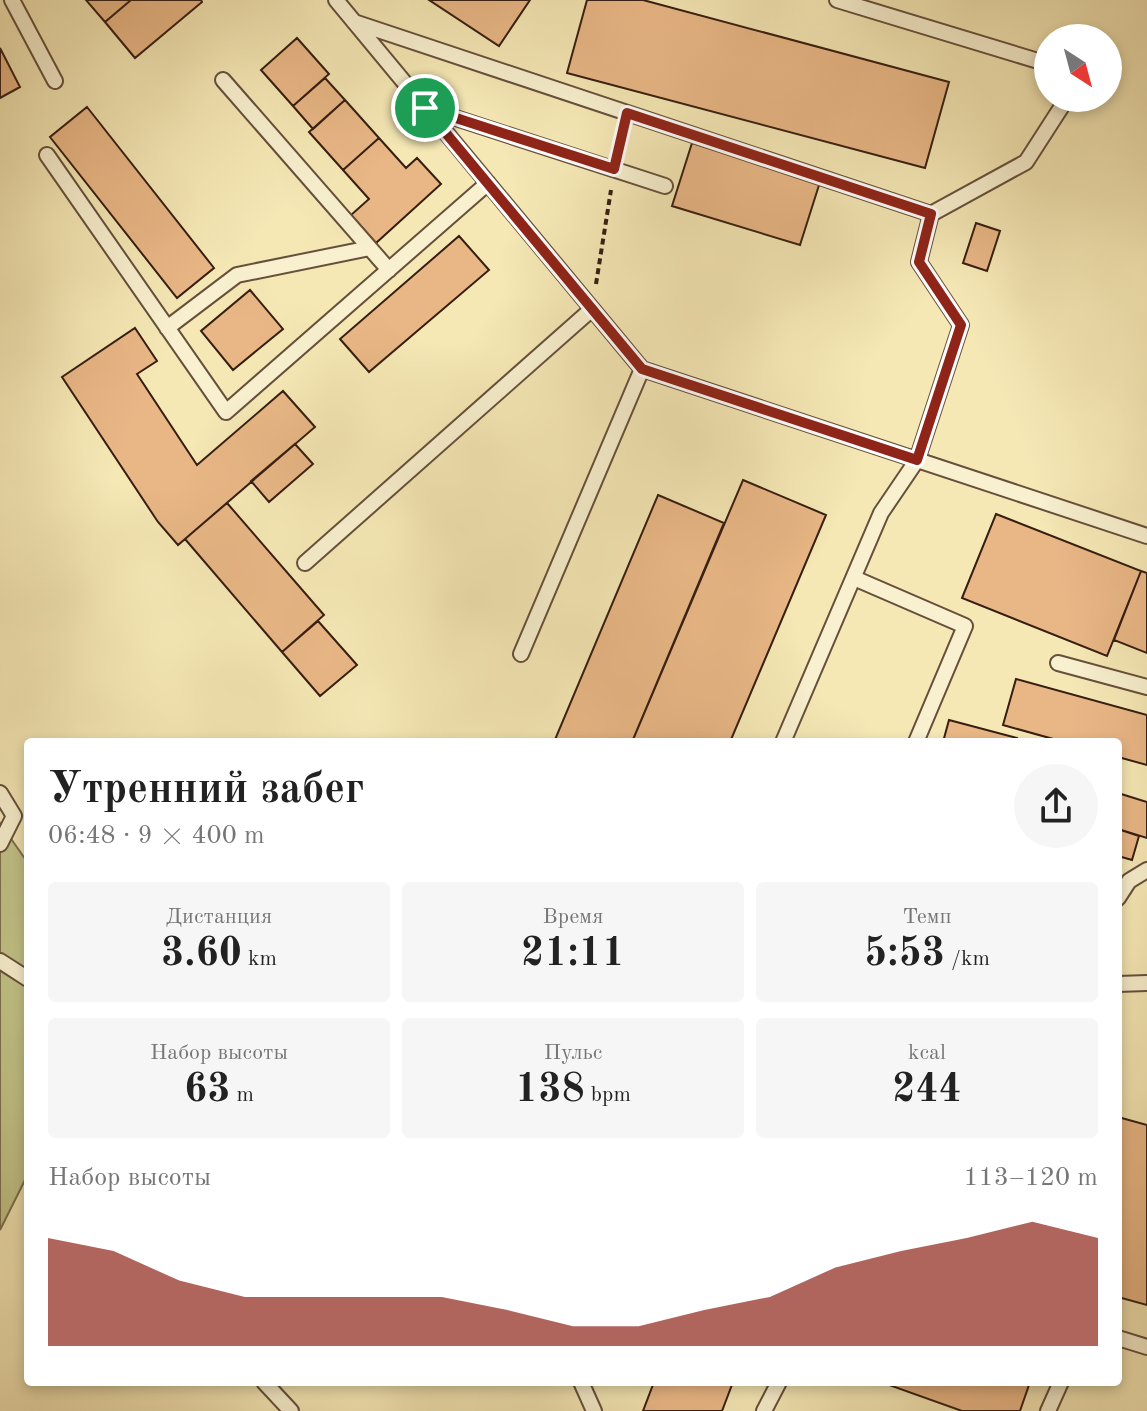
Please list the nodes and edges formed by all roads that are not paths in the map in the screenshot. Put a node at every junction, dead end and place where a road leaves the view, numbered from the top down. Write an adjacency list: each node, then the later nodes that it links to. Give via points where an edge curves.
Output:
1 (12, 0): 7 (lane)
2 (336, 0): 4 (lane)
3 (837, 0): 5 (lane)
4 (354, 22): 8 (lane); 13 (lane)
5 (1034, 60)
6 (223, 80): 14 (lane)
7 (55, 81)
8 (425, 108): 11 (lane); 12 (lane)
9 (1058, 112): 13 (lane, via 1026,162)
10 (47, 155): 17 (lane)
11 (488, 183): 15 (lane); 16 (lane)
12 (665, 186)
13 (931, 214): 19 (lane, via 919,262 961,325)
14 (370, 248): 15 (lane); 17 (lane, via 237,275)
15 (389, 270): 17 (lane, via 226,412)
16 (592, 309): 18 (lane); 21 (lane)
17 (167, 328)
18 (642, 369): 19 (lane); 23 (lane)
19 (917, 460): 20 (lane); 22 (lane, via 881,513)
20 (1147, 536)
21 (305, 563)
22 (854, 578): 26 (lane); 27 (lane, via 965,626)
23 (521, 654)
24 (1058, 663): 25 (lane)
25 (1147, 687)
26 (785, 738)
27 (918, 738)
28 (0, 793): 29 (lane, via 14,816)
29 (0, 844)
30 (1147, 870): 31 (lane)
31 (1122, 892)
32 (0, 961): 33 (lane)
33 (24, 976)
34 (1147, 983): 35 (lane)
35 (1122, 984)
36 (1122, 1339): 37 (lane)
37 (1147, 1347)
38 (268, 1386): 42 (lane)
39 (583, 1386): 43 (lane)
40 (777, 1386): 44 (lane)
41 (1059, 1386): 45 (lane)
42 (291, 1411)
43 (594, 1411)
44 (764, 1411)
45 (1048, 1411)

